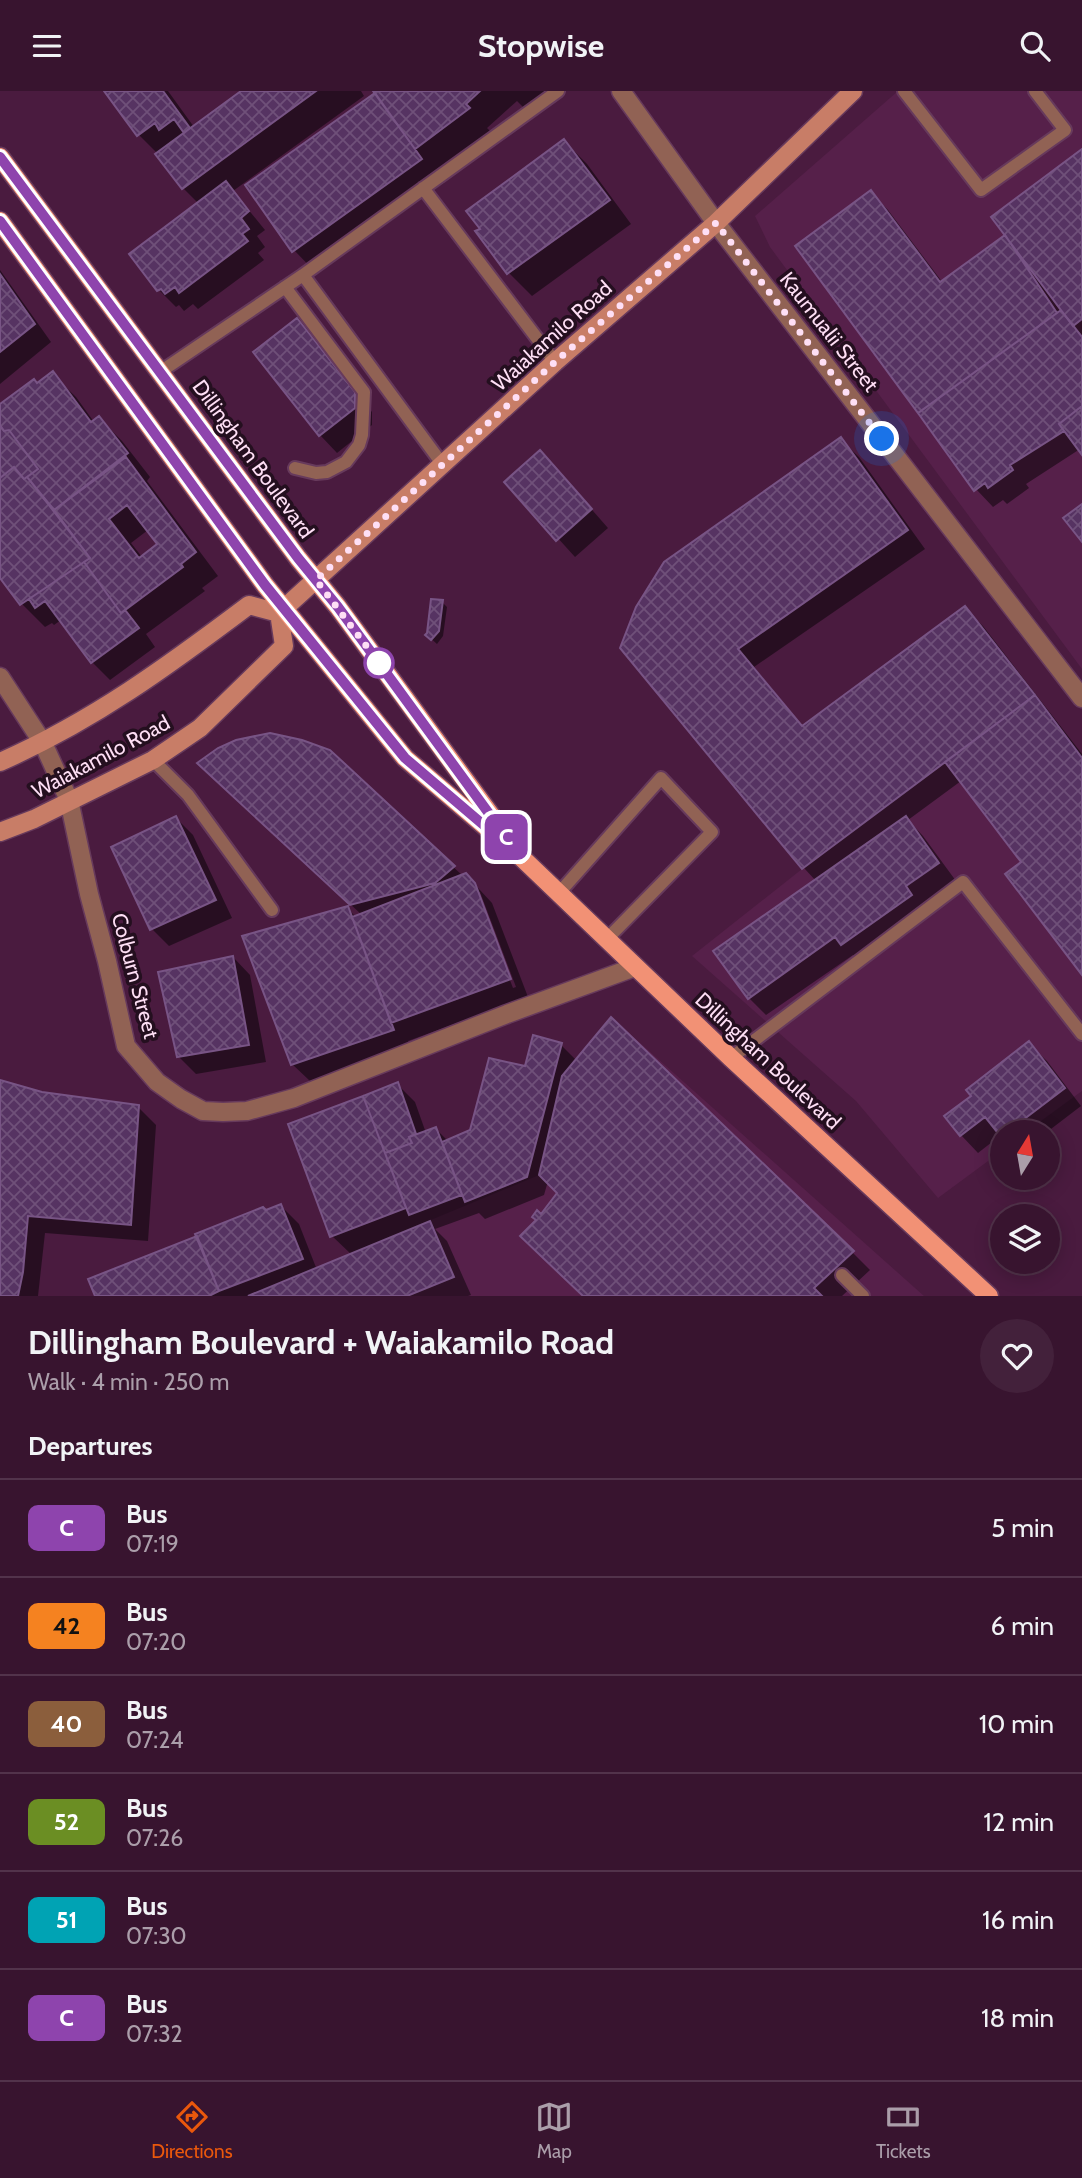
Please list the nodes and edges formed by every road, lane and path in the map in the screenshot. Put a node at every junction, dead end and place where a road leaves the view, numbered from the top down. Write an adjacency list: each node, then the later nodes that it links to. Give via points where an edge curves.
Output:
1 (558, 91): 7 (lane)
2 (621, 91): 9 (street, Kaumualii Street)
3 (853, 91): 9 (main road, Waiakamilo Road)
4 (904, 91): 5 (lane, via 981,190 1065,130)
5 (1035, 91)
6 (0, 157): 13 (main road, Dillingham Boulevard)
7 (424, 188): 10 (lane); 12 (lane)
8 (0, 221): 17 (main road, Dillingham Boulevard)
9 (716, 223): 12 (main road, Waiakamilo Road); 19 (street, Kaumualii Street)
10 (303, 275): 11 (lane); 14 (lane)
11 (285, 287): 13 (lane); 15 (lane, via 364,392 362,435 346,462 327,472)
12 (555, 362): 14 (main road, Waiakamilo Road)
13 (160, 372): 16 (main road, Dillingham Boulevard)
14 (443, 465): 16 (main road, Waiakamilo Road)
15 (295, 468)
16 (316, 580): 17 (main road, Waiakamilo Road); 25 (main road, Dillingham Boulevard)
17 (282, 611): 20 (main road, Waiakamilo Road, via 249,605 139,686); 21 (main road, Waiakamilo Road, via 284,646 200,728); 25 (main road, Dillingham Boulevard, via 405,758)
18 (0, 677): 20 (street, Colburn Street)
19 (1082, 698)
20 (43, 743): 22 (main road, Waiakamilo Road); 23 (street, Colburn Street)
21 (153, 760): 23 (main road, Waiakamilo Road); 27 (lane, via 188,795)
22 (0, 762)
23 (69, 800): 24 (main road, Waiakamilo Road); 29 (street, Colburn Street, via 126,1046 157,1082 203,1111 247,1111 293,1098)
24 (0, 832)
25 (520, 856): 26 (main road, Dillingham Boulevard)
26 (558, 893): 28 (main road, Dillingham Boulevard); 28 (lane, via 662,778 712,832)
27 (272, 910)
28 (606, 940): 29 (main road, Dillingham Boulevard)
29 (635, 967): 31 (main road, Dillingham Boulevard)
30 (1082, 1034): 31 (lane, via 963,882)
31 (730, 1058): 33 (main road, Dillingham Boulevard)
32 (842, 1275): 34 (lane)
33 (982, 1294)
34 (863, 1296)

